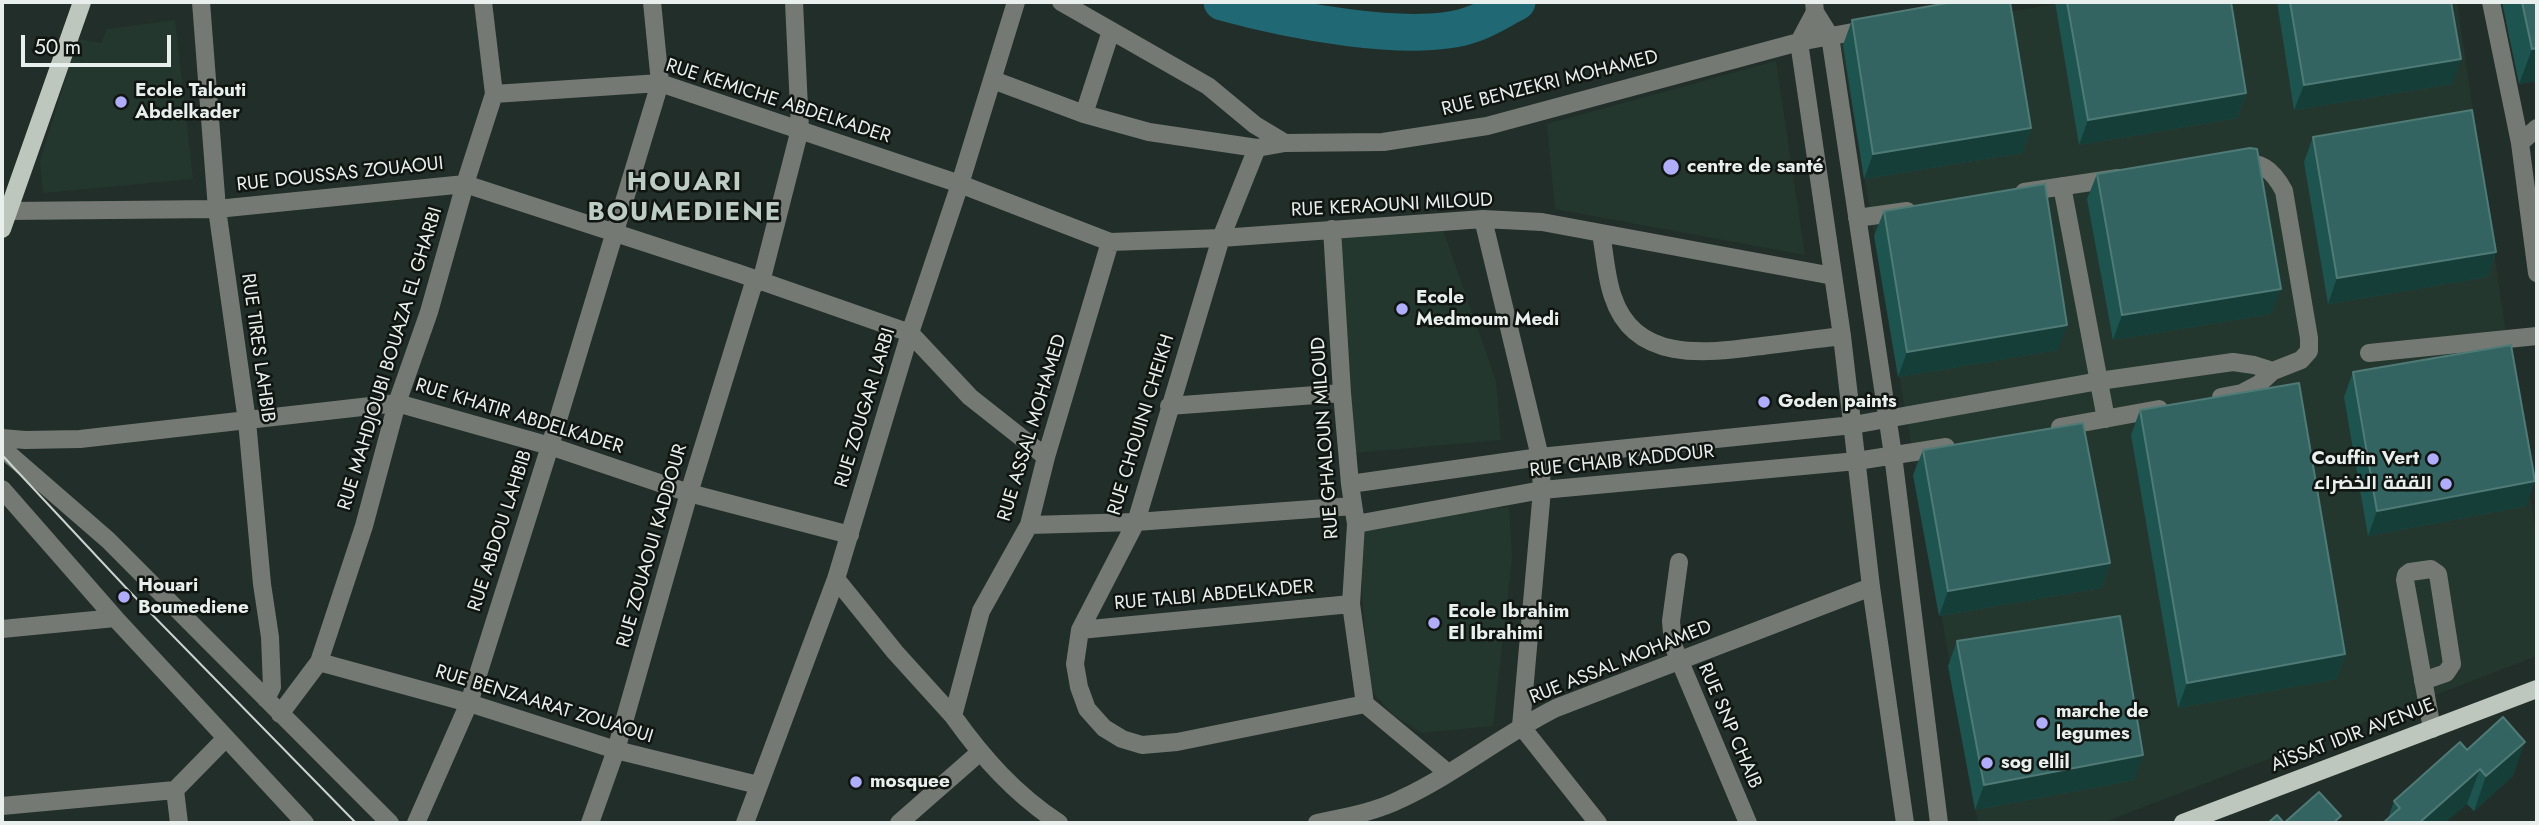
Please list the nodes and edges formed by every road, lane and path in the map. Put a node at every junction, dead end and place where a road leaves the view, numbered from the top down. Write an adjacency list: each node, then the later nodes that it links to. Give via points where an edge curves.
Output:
1 (82, 2): 31 (main road)
2 (201, 2): 30 (street, RUE TIRES LAHBIB)
3 (484, 2): 16 (street, RUE MAHDJOUBI BOUAZA EL GHARBI)
4 (652, 2): 15 (street, RUE ABDOU LAHBIB)
5 (794, 2): 19 (street, RUE ZOUAOUI KADDOUR)
6 (1016, 2): 14 (street, RUE ZOUGAR LARBI)
7 (1060, 2): 11 (street)
8 (2491, 2): 21 (street)
9 (1814, 7): 12 (street); 13 (street)
10 (1883, 26): 12 (street, RUE BENZEKRI MOHAMED)
11 (1111, 31): 17 (street); 20 (street, via 1208,86)
12 (1830, 36): 13 (street, RUE BENZEKRI MOHAMED); 32 (street)
13 (1798, 42): 20 (street, RUE BENZEKRI MOHAMED, via 1487,125 1384,142); 42 (street)
14 (993, 80): 17 (street, RUE BENZEKRI MOHAMED); 26 (street, RUE ZOUGAR LARBI)
15 (660, 83): 16 (street, RUE KEMICHE ABDELKADER); 19 (street, RUE KEMICHE ABDELKADER); 37 (street, RUE ABDOU LAHBIB)
16 (494, 94): 25 (street, RUE MAHDJOUBI BOUAZA EL GHARBI)
17 (1084, 114): 22 (street, RUE BENZEKRI MOHAMED, via 1149,132)
18 (2537, 128): 21 (street)
19 (800, 129): 26 (street, RUE KEMICHE ABDELKADER); 43 (street, RUE ZOUAOUI KADDOUR)
20 (1285, 143): 22 (street, RUE BENZEKRI MOHAMED)
21 (2519, 143): 34 (street)
22 (1257, 148): 39 (street, RUE CHOUINI CHEIKH)
23 (2224, 163): 48 (street, via 2259,163 2276,176 2284,191 2309,351 2301,360)
24 (2130, 176): 27 (street)
25 (465, 184): 30 (street, RUE DOUSSAS ZOUAOUI); 37 (street, RUE DOUSSAS ZOUAOUI); 52 (street, RUE MAHDJOUBI BOUAZA EL GHARBI, via 429,312)
26 (960, 184): 40 (street, RUE KERAOUNI MILOUD); 44 (street, RUE ZOUGAR LARBI)
27 (2062, 186): 28 (street); 49 (street)
28 (2008, 195)
29 (1926, 208): 32 (street)
30 (217, 209): 31 (street, RUE DOUSSAS ZOUAOUI); 57 (street, RUE TIRES LAHBIB)
31 (5, 210): 35 (main road)
32 (1857, 218): 56 (street)
33 (1483, 219): 36 (street, RUE KERAOUNI MILOUD); 38 (street, RUE KERAOUNI MILOUD, via 1542,222); 66 (street)
34 (2534, 223): 41 (street)
35 (2, 229)
36 (1332, 229): 39 (street, RUE KERAOUNI MILOUD); 50 (street, RUE GHALOUN MILOUD)
37 (614, 232): 43 (street, RUE DOUSSAS ZOUAOUI); 62 (street, RUE ABDOU LAHBIB)
38 (1601, 234): 42 (street, RUE KERAOUNI MILOUD); 45 (street, via 1613,299 1639,335 1665,348 1713,353)
39 (1221, 238): 40 (street, RUE KERAOUNI MILOUD); 53 (street, RUE CHOUINI CHEIKH)
40 (1110, 242): 65 (street, RUE ASSAL MOHAMED)
41 (2537, 273)
42 (1833, 276): 45 (street)
43 (758, 281): 44 (street, RUE DOUSSAS ZOUAOUI); 71 (street, RUE ZOUAOUI KADDOUR)
44 (910, 333): 65 (street, via 970,397); 76 (street, RUE ZOUGAR LARBI)
45 (1842, 336): 58 (street)
46 (2537, 336): 47 (street)
47 (2369, 353)
48 (2273, 371): 49 (street, via 2233,362); 51 (street, via 2242,393)
49 (2099, 381): 55 (street); 56 (street)
50 (1342, 393): 53 (street); 68 (street, RUE GHALOUN MILOUD)
51 (2201, 401)
52 (397, 403): 57 (street, RUE KHATIR ABDELKADER); 62 (street, RUE KHATIR ABDELKADER); 84 (street, RUE MAHDJOUBI BOUAZA EL GHARBI, via 364,526)
53 (1169, 406): 73 (street, RUE CHOUINI CHEIKH)
54 (2174, 406): 55 (street)
55 (2106, 419): 59 (street)
56 (1887, 420): 58 (street); 64 (street)
57 (247, 421): 60 (street, RUE KHATIR ABDELKADER, via 80,439); 88 (street, RUE TIRES LAHBIB, via 270,637 272,687)
58 (1853, 425): 66 (street); 67 (street)
59 (2042, 430)
60 (2, 438)
61 (1964, 443): 64 (street, RUE CHAIB KADDOUR)
62 (550, 446): 71 (street, RUE KHATIR ABDELKADER); 89 (street, RUE ABDOU LAHBIB)
63 (2, 448): 88 (street, via 108,540)
64 (1893, 455): 67 (street, RUE CHAIB KADDOUR); 116 (street)
65 (1046, 457): 75 (street, RUE ASSAL MOHAMED)
66 (1540, 457): 68 (street); 70 (street)
67 (1857, 460): 70 (street, RUE CHAIB KADDOUR); 79 (street)
68 (1350, 484): 72 (street, RUE GHALOUN MILOUD)
69 (2, 489): 81 (street)
70 (1542, 489): 74 (street, RUE CHAIB KADDOUR); 93 (street)
71 (689, 493): 76 (street, RUE KHATIR ABDELKADER); 96 (street, RUE ZOUAOUI KADDOUR)
72 (1353, 506): 73 (street); 74 (street, RUE GHALOUN MILOUD)
73 (1136, 522): 75 (street); 83 (street, RUE CHOUINI CHEIKH)
74 (1356, 524): 80 (street, RUE GHALOUN MILOUD)
75 (1029, 525): 92 (street, RUE ASSAL MOHAMED, via 981,611)
76 (850, 535): 78 (street, RUE ZOUGAR LARBI)
77 (1679, 562): 85 (street, RUE SNP CHAIB, via 1671,632)
78 (836, 579): 92 (street); 99 (street, RUE ZOUGAR LARBI)
79 (1871, 587): 85 (street, RUE ASSAL MOHAMED); 115 (street)
80 (1351, 604): 83 (street, RUE TALBI ABDELKADER); 90 (street, RUE GHALOUN MILOUD)
81 (115, 618): 82 (street); 95 (street)
82 (2, 629)
83 (1080, 629): 90 (street, RUE CHOUINI CHEIKH, via 1075,664 1087,709 1104,728 1142,745)
84 (319, 662): 89 (street, RUE BENZAARAT ZOUAOUI); 91 (street, RUE MAHDJOUBI BOUAZA EL GHARBI)
85 (1678, 662): 93 (street, RUE ASSAL MOHAMED); 114 (street, RUE SNP CHAIB)
86 (2423, 681): 86 (street, via 2446,673 2452,664 2438,574 2431,569 2406,575); 94 (street)
87 (2537, 689): 94 (main road, AÏSSAT IDIR AVENUE)
88 (266, 699): 91 (street)
89 (469, 703): 96 (street, RUE BENZAARAT ZOUAOUI); 106 (street, RUE ABDOU LAHBIB)
90 (1365, 704): 98 (street)
91 (280, 714): 105 (street)
92 (953, 716): 97 (street)
93 (1521, 726): 98 (street, RUE ASSAL MOHAMED); 113 (street)
94 (2431, 729): 117 (main road, AÏSSAT IDIR AVENUE)
95 (226, 738): 100 (street); 104 (street)
96 (616, 750): 99 (street, RUE BENZAARAT ZOUAOUI); 107 (street, RUE ZOUAOUI KADDOUR)
97 (979, 753): 101 (street); 109 (street)
98 (1448, 773): 112 (street, RUE ASSAL MOHAMED, via 1401,800)
99 (758, 785): 108 (street, RUE ZOUGAR LARBI)
100 (175, 790): 102 (street); 103 (street)
101 (1029, 803): 110 (street); 111 (street)
102 (2, 806)
103 (179, 823)
104 (305, 823)
105 (390, 823)
106 (416, 823)
107 (590, 823)
108 (746, 823)
109 (899, 823)
110 (1028, 823)
111 (1059, 823)
112 (1317, 823)
113 (1598, 823)
114 (1748, 823)
115 (1905, 823)
116 (1939, 823)
117 (2183, 823)

